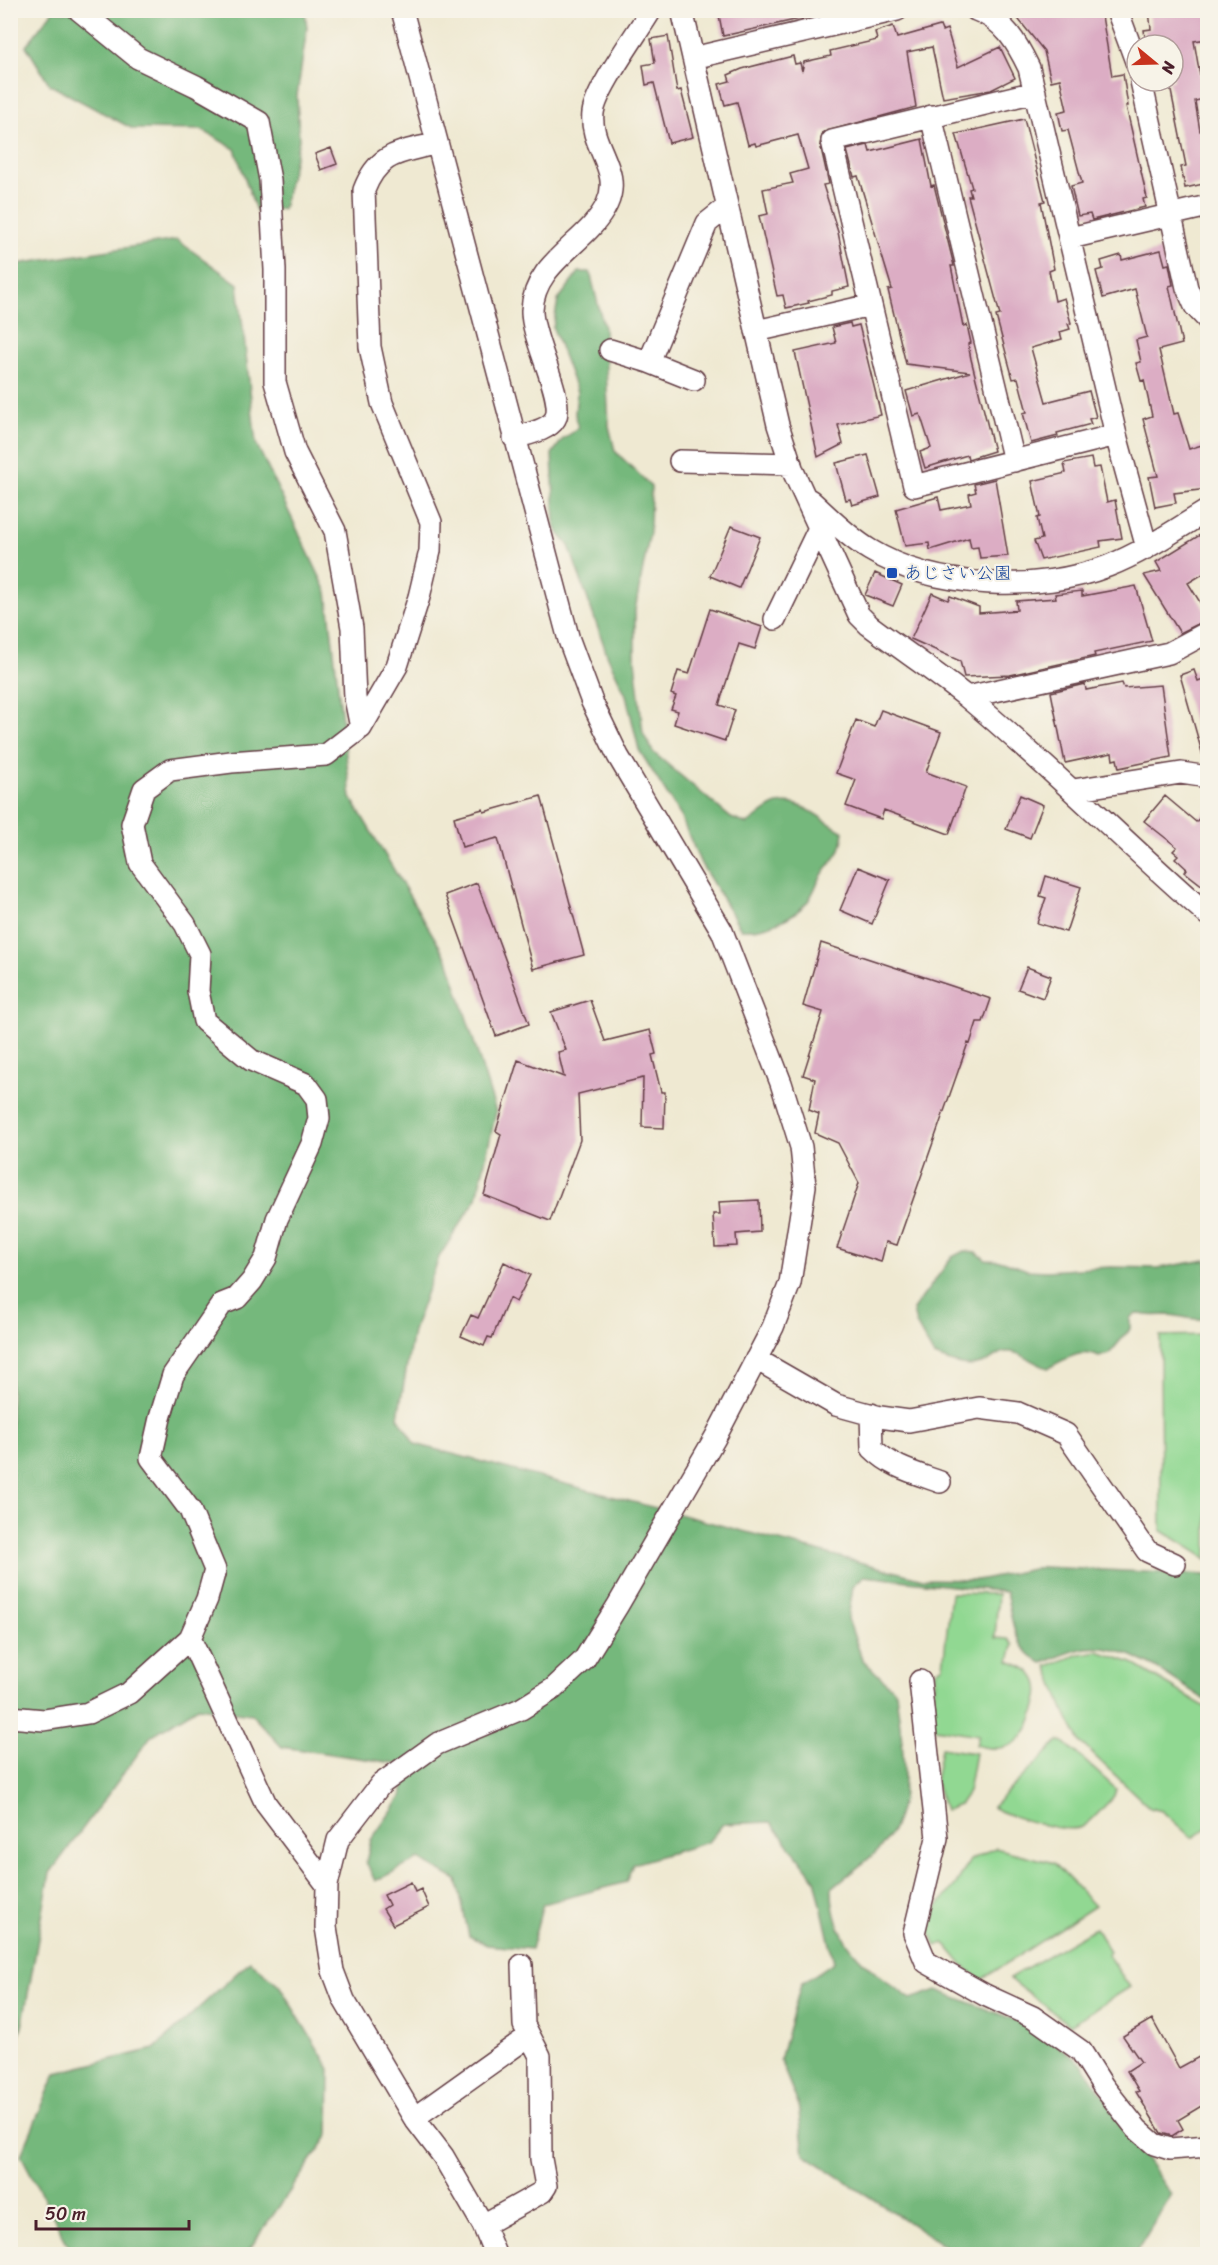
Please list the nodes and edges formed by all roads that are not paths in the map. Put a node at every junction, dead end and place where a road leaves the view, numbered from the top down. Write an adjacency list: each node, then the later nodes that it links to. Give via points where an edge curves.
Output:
1 (79, 10): 37 (street, via 138,58 259,123 270,180 275,382 295,452 335,531 352,628 355,698)
2 (402, 10): 14 (street)
3 (651, 10): 26 (street, via 595,102 593,131 612,174 607,205 553,263 539,285 532,308 534,334 558,404 555,420 543,429)
4 (682, 10): 10 (street)
5 (897, 10): 8 (street)
6 (976, 10): 11 (street, via 1000,24 1018,43)
7 (1117, 10): 9 (street)
8 (809, 20): 10 (street)
9 (1126, 33)
10 (693, 58): 16 (street)
11 (1035, 92): 13 (street); 18 (street)
12 (1145, 93): 17 (street)
13 (931, 116): 19 (street, via 832,141); 28 (street)
14 (437, 143): 26 (street); 37 (street, via 389,156 371,171 364,190 370,346 382,403 430,522 430,551 397,666)
15 (1208, 206): 17 (street)
16 (727, 207): 21 (street); 23 (street, via 707,223)
17 (1173, 214): 18 (street); 20 (street, via 1187,288 1195,306)
18 (1070, 238): 25 (street)
19 (871, 305): 21 (street); 28 (street, via 914,486)
20 (1208, 320)
21 (756, 331): 29 (street)
22 (610, 351): 23 (street)
23 (649, 362): 24 (street)
24 (694, 380)
25 (1116, 435): 28 (street); 33 (street)
26 (514, 438): 41 (street, via 568,640 592,702 618,756 722,931 781,1083 801,1147 805,1186 790,1283)
27 (681, 461): 29 (street)
28 (1014, 461)
29 (791, 464): 30 (street)
30 (808, 498): 32 (street); 33 (street, via 870,550 953,580 1005,582 1086,574)
31 (1208, 510): 33 (street)
32 (820, 526): 34 (street); 36 (street, via 859,615)
33 (1147, 548)
34 (775, 619)
35 (1208, 632): 36 (street, via 1169,654)
36 (967, 698): 39 (street)
37 (361, 728): 45 (street, via 326,755 170,770 144,789 132,824 140,863 185,924 200,954 198,991 204,1021 251,1060 306,1084 317,1099 319,1118 312,1144 277,1220 266,1258 237,1298 222,1304 173,1375 160,1418 151,1458 190,1510 215,1570)
38 (1208, 777): 39 (street, via 1180,773)
39 (1073, 790): 40 (street)
40 (1208, 915)
41 (756, 1359): 42 (street, via 836,1405); 48 (street, via 716,1438 584,1660 553,1689 521,1708 437,1744 381,1784 338,1840)
42 (871, 1414): 43 (street, via 872,1448 883,1459); 44 (street, via 909,1421 979,1408 1018,1413 1066,1434 1147,1551)
43 (940, 1482)
44 (1175, 1564)
45 (190, 1638): 47 (street, via 129,1693 88,1713 44,1720); 48 (street, via 266,1803)
46 (920, 1681): 52 (street, via 937,1838 914,1933 926,1962 1033,2017 1082,2051 1103,2086 1154,2144 1170,2149)
47 (10, 1717)
48 (327, 1886): 51 (street, via 326,1927 333,1971 344,2000)
49 (522, 1965): 50 (street, via 524,2025)
50 (529, 2036): 51 (street); 53 (street, via 540,2056 541,2159 546,2187)
51 (414, 2118): 53 (street, via 443,2156)
52 (1208, 2146)
53 (483, 2225): 54 (street)
54 (495, 2254)

